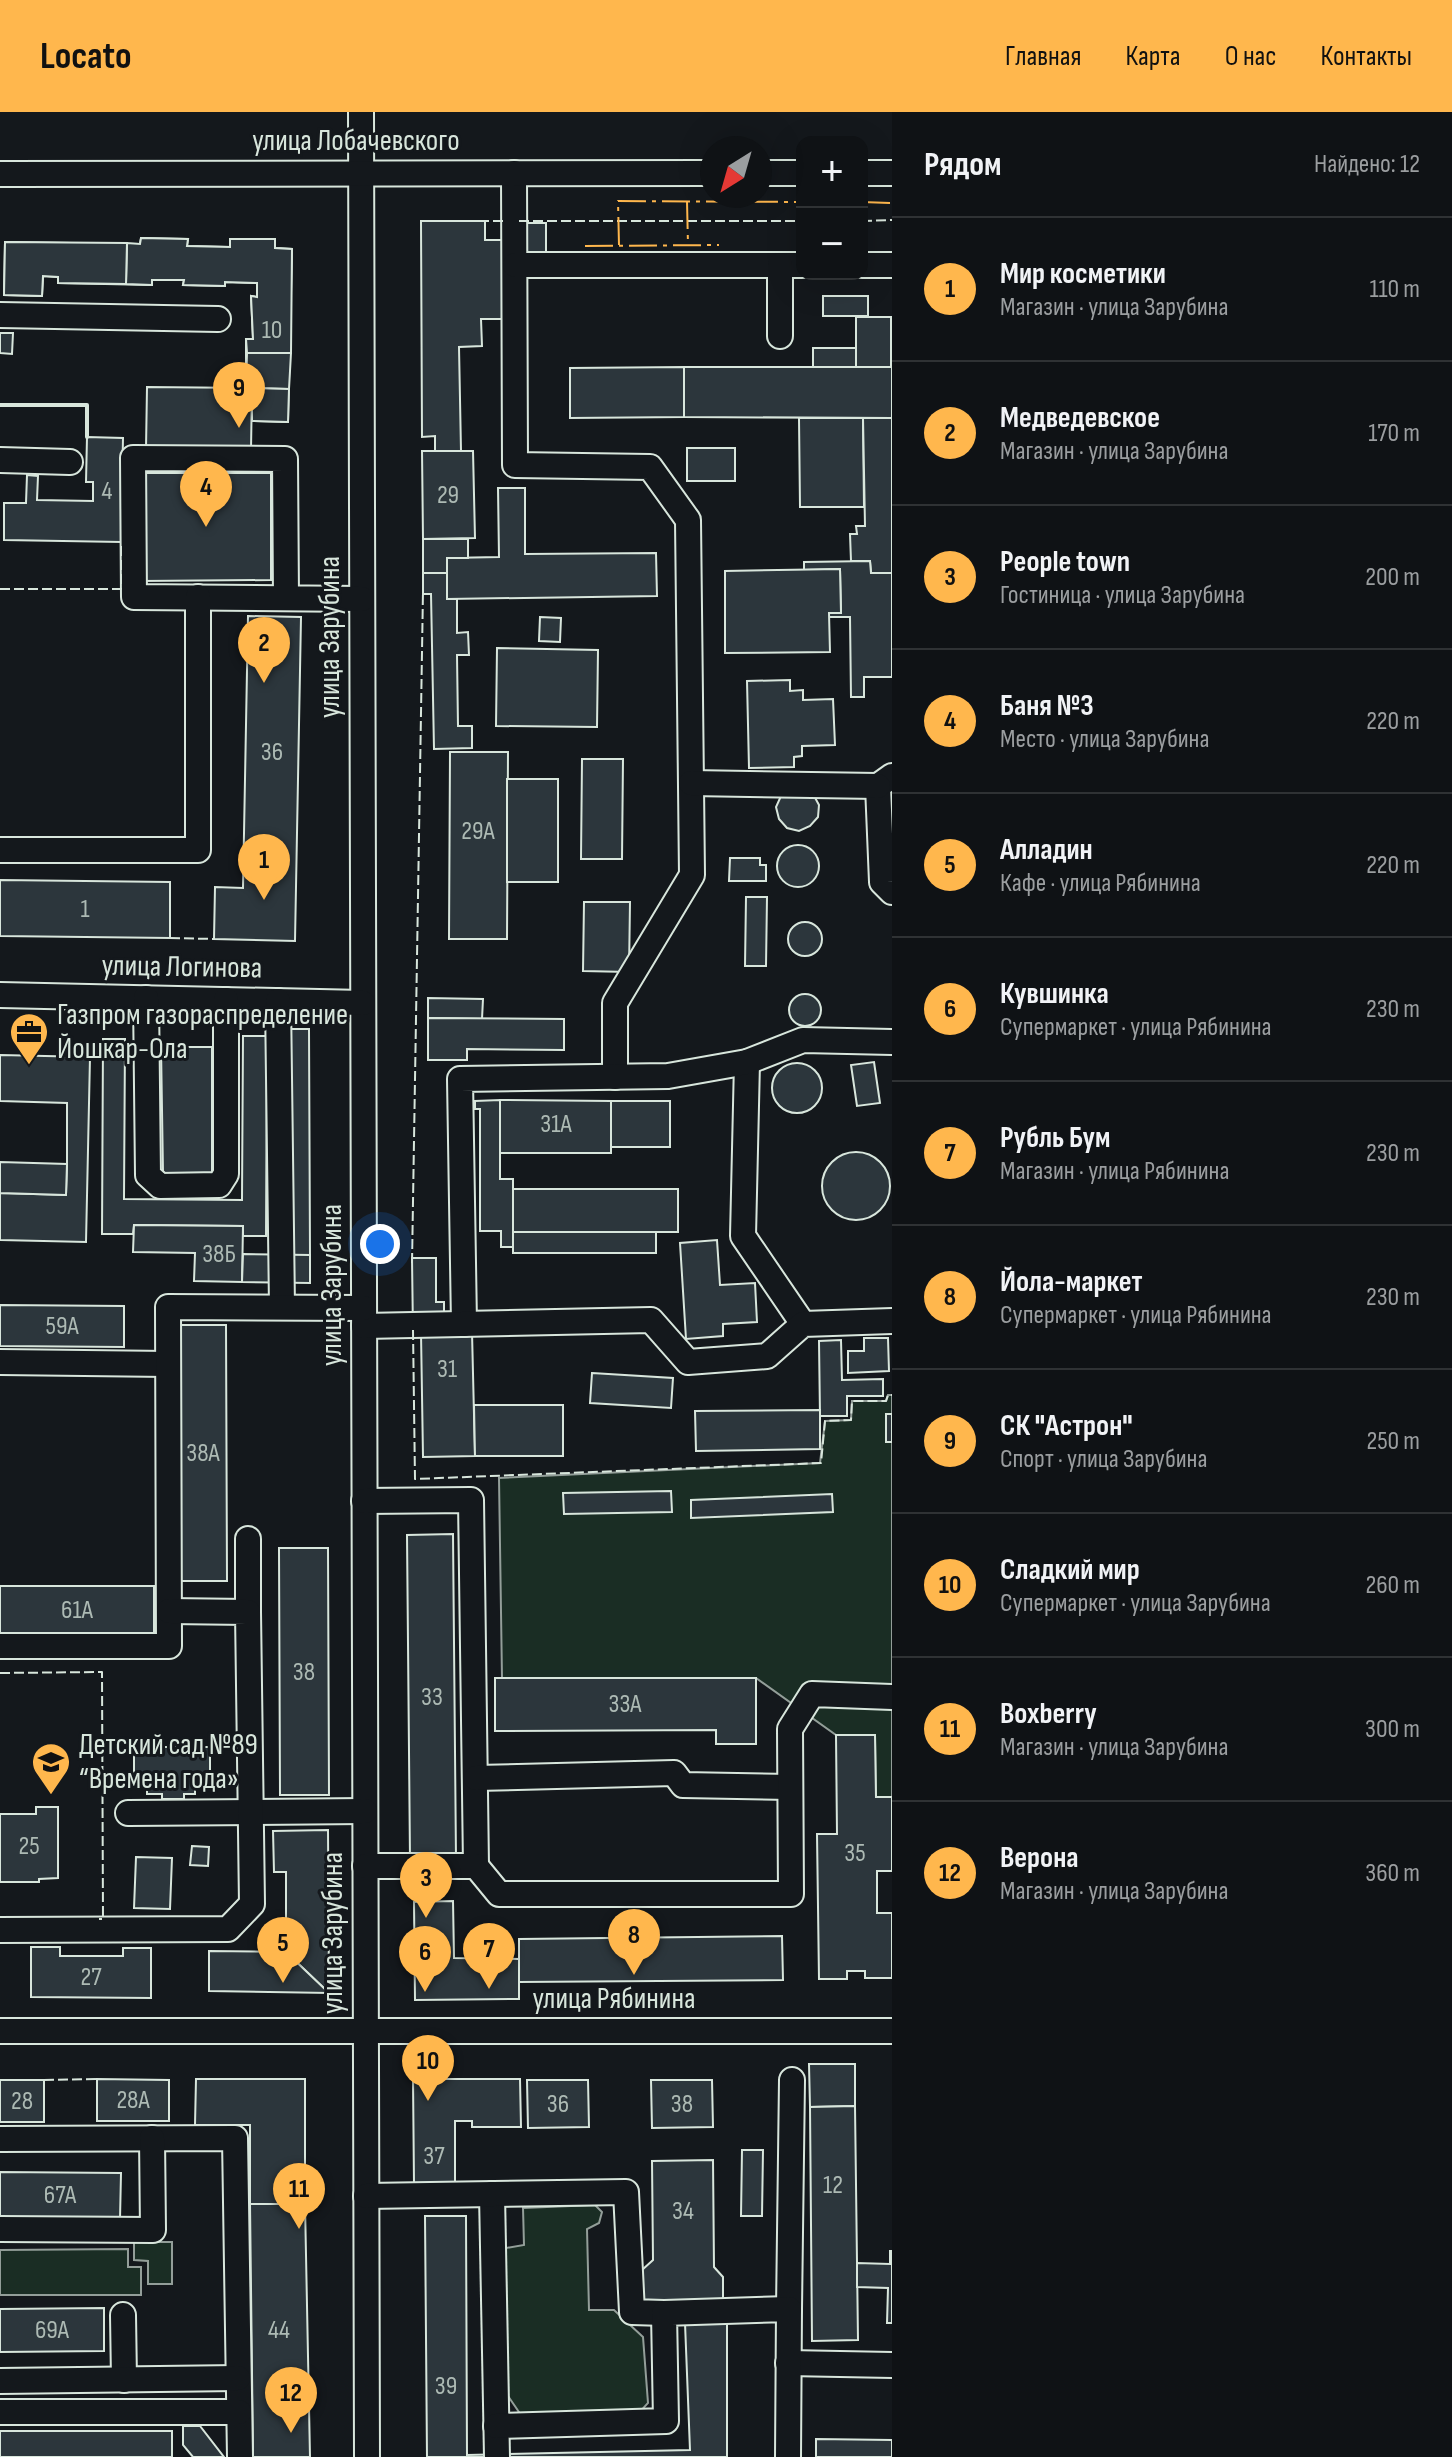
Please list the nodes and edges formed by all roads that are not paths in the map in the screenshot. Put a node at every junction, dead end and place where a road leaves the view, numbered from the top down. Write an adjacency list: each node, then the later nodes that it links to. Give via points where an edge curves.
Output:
1 (361, 112): 2 (street, улица Зарубина)
2 (361, 173): 3 (street, улица Лобачевского); 9 (street, улица Лобачевского); 21 (street, улица Зарубина)
3 (514, 173): 4 (street, улица Лобачевского); 10 (street)
4 (700, 173)
5 (772, 173): 6 (street)
6 (796, 173)
7 (868, 173): 8 (street)
8 (892, 173)
9 (0, 174)
10 (515, 265): 11 (street); 24 (street, via 515,465 650,467 688,520)
11 (791, 265): 16 (street)
12 (868, 265): 13 (street)
13 (892, 265)
14 (0, 315): 15 (street)
15 (218, 319)
16 (780, 336)
17 (0, 460): 18 (street)
18 (70, 462)
19 (198, 597): 20 (street); 20 (street, via 134,597 133,458 285,459); 25 (street, via 198,850)
20 (286, 598): 21 (street)
21 (362, 606): 22 (street); 31 (street, улица Зарубина)
22 (242, 611)
23 (885, 781): 24 (street); 26 (street, via 882,882)
24 (691, 783): 34 (street, via 692,875 615,1003)
25 (0, 850)
26 (892, 892)
27 (0, 995): 28 (street, улица Логинова)
28 (146, 998): 29 (street, улица Логинова); 29 (street, via 148,1175 160,1186 219,1185 226,1174)
29 (226, 1000): 30 (street, улица Логинова)
30 (278, 1001): 31 (street, улица Логинова); 35 (street)
31 (363, 1003): 36 (street, улица Зарубина)
32 (892, 1042): 33 (street, via 803,1040)
33 (747, 1062): 34 (street, via 668,1076); 39 (street, via 743,1236)
34 (615, 1077): 38 (street, via 460,1079)
35 (282, 1307): 36 (street); 41 (street, via 168,1307)
36 (364, 1317): 38 (street); 42 (street, улица Зарубина)
37 (892, 1321): 39 (street)
38 (464, 1324): 39 (street, via 651,1320 688,1362 767,1356)
39 (803, 1324)
40 (0, 1362): 41 (street)
41 (168, 1364): 44 (street)
42 (364, 1501): 48 (street, via 471,1500); 50 (street, улица Зарубина)
43 (248, 1539): 45 (street)
44 (169, 1611): 45 (street); 46 (street, via 169,1646)
45 (248, 1612): 51 (street)
46 (0, 1646)
47 (892, 1697): 49 (street, via 812,1694 790,1729)
48 (476, 1778): 49 (street, via 674,1773 683,1785); 54 (street)
49 (790, 1787): 54 (street, via 791,1894 499,1894)
50 (365, 1811): 51 (street); 53 (street, улица Зарубина)
51 (251, 1812): 52 (street); 55 (street, via 252,1904 228,1929)
52 (128, 1813)
53 (365, 1866): 54 (street); 57 (street, улица Зарубина)
54 (476, 1866)
55 (0, 1930)
56 (0, 2031): 57 (street, улица Рябинина)
57 (366, 2031): 58 (street, улица Рябинина); 63 (street, улица Зарубина)
58 (892, 2031)
59 (792, 2080): 65 (street)
60 (152, 2138): 61 (street); 64 (street, via 153,2230); 70 (street, via 235,2138)
61 (0, 2139)
62 (492, 2194): 63 (street); 66 (street, via 626,2192 632,2312); 75 (street)
63 (366, 2196): 77 (street, улица Зарубина)
64 (0, 2229)
65 (789, 2309): 66 (street); 68 (street)
66 (664, 2313): 75 (street, via 666,2421)
67 (123, 2315): 71 (street)
68 (788, 2363): 69 (street); 79 (street)
69 (892, 2365)
70 (238, 2378): 71 (street); 74 (street)
71 (124, 2380): 72 (street)
72 (0, 2381)
73 (0, 2412): 74 (street)
74 (239, 2412): 76 (street)
75 (496, 2426): 78 (street)
76 (240, 2457)
77 (367, 2457)
78 (497, 2457)
79 (788, 2457)

